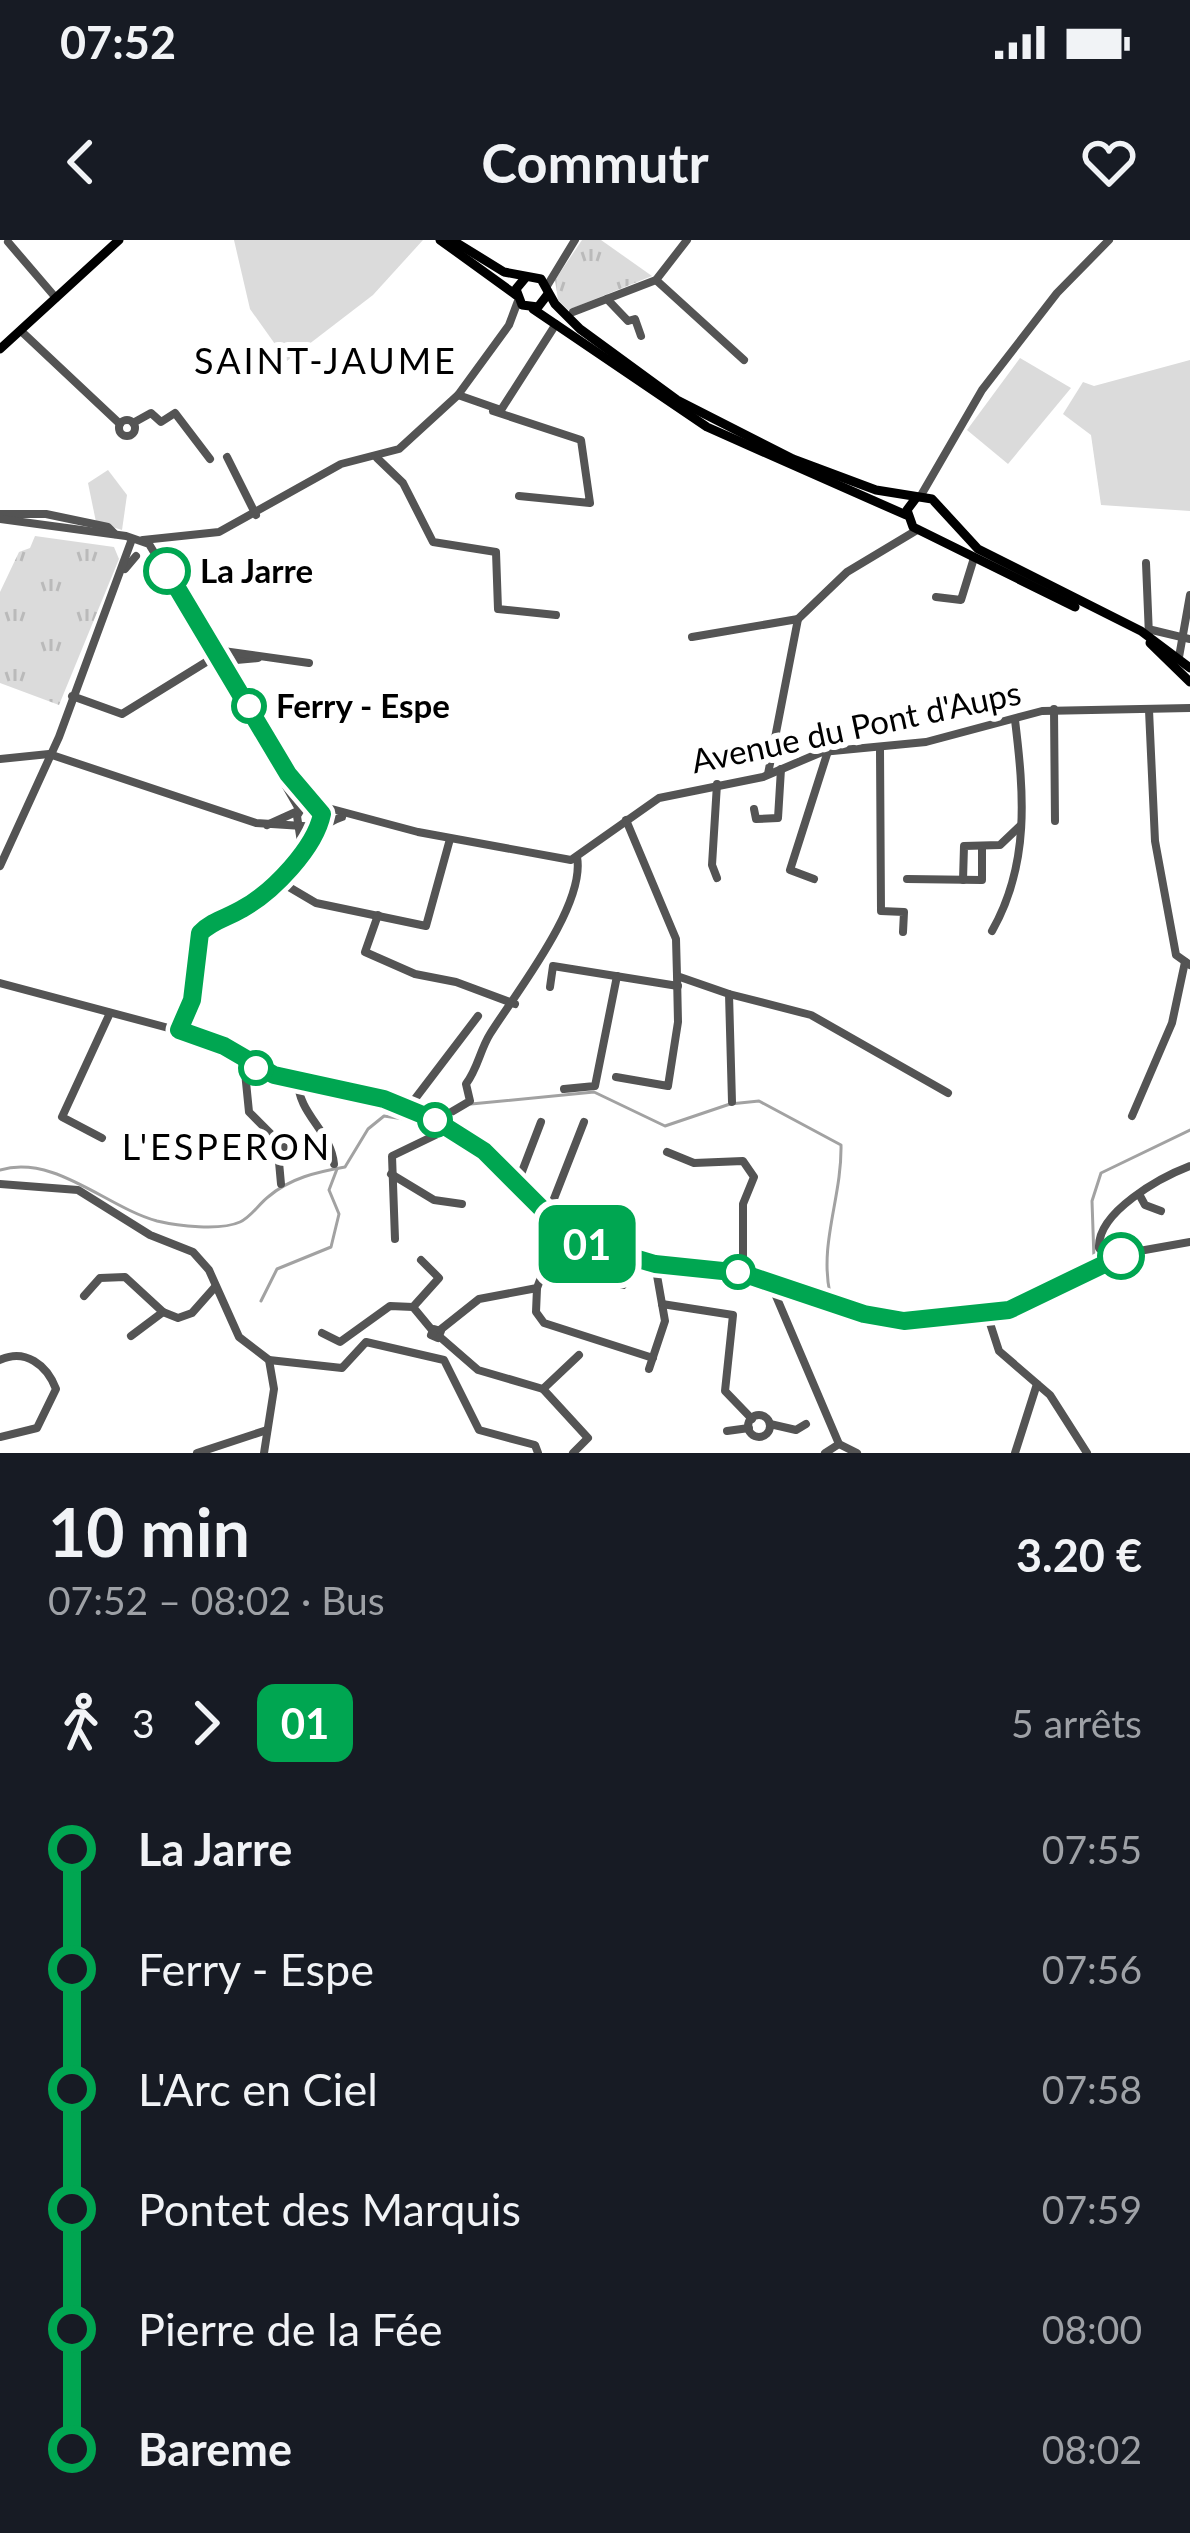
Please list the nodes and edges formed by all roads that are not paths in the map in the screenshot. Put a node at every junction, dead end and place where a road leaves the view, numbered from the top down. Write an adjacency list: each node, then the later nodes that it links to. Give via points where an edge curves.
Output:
1 (119, 240): 12 (main road)
2 (440, 240): 13 (main road)
3 (452, 240): 9 (main road, via 494,268)
4 (575, 240): 8 (street)
5 (687, 240): 10 (street)
6 (1109, 240): 30 (street, via 1057,292 982,390)
7 (5, 242): 12 (street)
8 (567, 251): 9 (street); 11 (street)
9 (532, 277): 11 (main road); 13 (main road)
10 (656, 280): 14 (street); 24 (street)
11 (548, 290): 15 (main road); 32 (main road, via 592,340 721,425 826,472)
12 (56, 298): 21 (main road)
13 (517, 298): 15 (main road); 20 (street)
14 (607, 298): 16 (street); 18 (street)
15 (532, 309): 19 (main road); 20 (street)
16 (573, 312)
17 (646, 315): 18 (street)
18 (635, 319): 22 (street)
19 (557, 323): 26 (street, via 506,407); 36 (main road, via 707,427)
20 (509, 325): 25 (street)
21 (21, 331): 23 (main road); 29 (street, via 126,436 151,413 161,422 176,413)
22 (641, 336)
23 (0, 349)
24 (744, 360)
25 (458, 395): 26 (street); 28 (street)
26 (494, 412): 31 (street, via 581,440 590,503)
27 (227, 457): 34 (street)
28 (377, 458): 34 (street, via 341,464); 42 (street, via 403,483 433,542 496,552 498,609)
29 (210, 459)
30 (936, 477): 32 (street); 33 (street)
31 (519, 496)
32 (918, 498): 33 (main road); 36 (main road)
33 (938, 507): 36 (main road, via 935,526); 44 (main road, via 978,549)
34 (256, 515): 37 (street, via 206,536)
35 (0, 517): 37 (street, via 46,514 108,527)
36 (915, 524): 38 (main road); 43 (street)
37 (141, 547): 48 (street); 48 (street, via 162,565); 56 (street, via 117,580)
38 (974, 558): 41 (street, via 961,600); 51 (main road)
39 (1145, 563): 44 (street)
40 (1190, 595): 46 (street)
41 (936, 597)
42 (556, 615)
43 (798, 619): 45 (street); 66 (street)
44 (1150, 633): 46 (street); 47 (main road)
45 (692, 637)
46 (1186, 638): 47 (street); 51 (street)
47 (1165, 647): 51 (main road)
48 (214, 655): 49 (street); 52 (street); 56 (street, via 122,714); 70 (street)
49 (265, 657): 50 (street); 53 (street)
50 (249, 659): 52 (street); 55 (street)
51 (1176, 659): 54 (main road)
52 (224, 661): 55 (street)
53 (309, 663)
54 (1190, 675)
55 (237, 686): 68 (street)
56 (72, 696): 63 (street)
57 (1190, 704): 59 (street, Avenue du Pont d'Aups)
58 (1054, 709): 59 (street, Avenue du Pont d'Aups); 60 (street, Avenue du Pont d'Aups); 74 (street)
59 (1150, 710): 91 (street, via 1161,883 1176,956)
60 (1015, 720): 61 (street, Avenue du Pont d'Aups); 71 (street)
61 (880, 749): 62 (street, Avenue du Pont d'Aups); 90 (street, via 881,911 904,912)
62 (827, 751): 65 (street, Avenue du Pont d'Aups); 84 (street, via 790,870)
63 (49, 754): 64 (street); 75 (street); 82 (street)
64 (0, 759)
65 (781, 769): 66 (street, Avenue du Pont d'Aups); 69 (street, via 778,818 756,818)
66 (768, 775): 67 (street, Avenue du Pont d'Aups)
67 (717, 784): 73 (street, Avenue du Pont d'Aups, via 672,793); 83 (street)
68 (315, 805): 70 (street); 72 (street); 76 (street)
69 (754, 809)
70 (295, 812): 75 (street); 77 (street)
71 (1023, 812): 79 (street, via 1010,841); 89 (street, via 1015,888)
72 (343, 816): 76 (street); 78 (street)
73 (626, 820): 81 (street, Avenue du Pont d'Aups); 93 (street, via 676,939)
74 (1055, 821)
75 (265, 825): 77 (street)
76 (319, 825): 77 (street); 80 (street)
77 (302, 827): 80 (street)
78 (450, 839): 81 (street, via 553,860); 88 (street, via 426,926)
79 (982, 846): 87 (street, via 964,846); 87 (street, via 982,880)
80 (302, 849): 85 (street)
81 (578, 857): 97 (street, via 567,906)
82 (0, 866)
83 (718, 878)
84 (814, 879)
85 (277, 880): 88 (street, via 316,903); 100 (street, via 200,933 192,1000)
86 (907, 880): 87 (street)
87 (963, 880)
88 (378, 915): 97 (street, via 365,952)
89 (992, 931)
90 (904, 932)
91 (1187, 964): 108 (street)
92 (617, 976): 93 (street); 95 (street, via 553,966); 104 (street, via 595,1086)
93 (678, 981): 96 (street); 102 (street, via 668,1086)
94 (0, 983): 98 (street)
95 (550, 987)
96 (729, 994): 105 (street, via 811,1015); 106 (street)
97 (514, 1004): 111 (street, via 466,1084 470,1100)
98 (110, 1013): 100 (street); 112 (street, via 62,1117)
99 (478, 1016): 107 (street)
100 (179, 1030): 101 (street)
101 (244, 1061): 103 (street); 119 (street, via 249,1112 289,1151 279,1162)
102 (616, 1078)
103 (298, 1081): 107 (street); 114 (street, via 309,1113 332,1139)
104 (564, 1089)
105 (948, 1093)
106 (732, 1102)
107 (408, 1108): 111 (street)
108 (1132, 1116)
109 (541, 1122): 117 (street)
110 (584, 1122): 123 (street)
111 (441, 1124): 116 (street, via 395,1153); 117 (street)
112 (102, 1138)
113 (667, 1152): 133 (street, via 749,1167)
114 (334, 1163)
115 (1190, 1166): 120 (street)
116 (390, 1173): 121 (street, via 434,1200); 125 (street)
117 (518, 1182): 123 (street)
118 (0, 1184): 136 (street, via 78,1190 193,1252)
119 (281, 1184)
120 (1139, 1194): 122 (street); 130 (street, via 1102,1229 1099,1247)
121 (462, 1204)
122 (1162, 1210)
123 (548, 1214): 124 (street)
124 (560, 1227): 127 (street); 137 (street)
125 (394, 1239)
126 (1190, 1242): 130 (street, via 1150,1245)
127 (588, 1244): 128 (street); 132 (street)
128 (630, 1258): 131 (street); 135 (street)
129 (422, 1260): 140 (street, via 439,1278)
130 (1109, 1262): 142 (street)
131 (655, 1264): 133 (street); 139 (street)
132 (578, 1268)
133 (742, 1273): 134 (street)
134 (770, 1281): 142 (street, via 889,1320); 159 (street)
135 (622, 1285)
136 (216, 1286): 141 (street, via 185,1317); 149 (street, via 239,1337)
137 (537, 1288): 143 (street, via 479,1299); 147 (street, via 544,1323)
138 (84, 1296): 141 (street, via 100,1278 125,1277)
139 (662, 1304): 147 (street, via 665,1321); 153 (street, via 733,1315 725,1391)
140 (413, 1307): 143 (street); 144 (street, via 390,1306 340,1342)
141 (163, 1312): 145 (street)
142 (987, 1314): 151 (street, via 999,1351)
143 (438, 1332): 152 (street, via 478,1370)
144 (322, 1333)
145 (131, 1336)
146 (579, 1355): 152 (street)
147 (652, 1358): 150 (street)
148 (0, 1360): 158 (street, via 33,1360 56,1389 37,1428)
149 (269, 1360): 156 (street); 162 (street, via 342,1368 366,1342 443,1360 479,1430 535,1445)
150 (649, 1369)
151 (1037, 1384): 166 (street); 167 (street)
152 (543, 1389): 163 (street, via 589,1438)
153 (750, 1424): 154 (street, via 764,1416); 154 (street, via 762,1436); 157 (street)
154 (770, 1424): 155 (street)
155 (806, 1424)
156 (269, 1430): 160 (street); 161 (street)
157 (727, 1431)
158 (0, 1437)
159 (839, 1444): 164 (street); 165 (street)
160 (197, 1453)
161 (264, 1453)
162 (538, 1453)
163 (574, 1453)
164 (825, 1453)
165 (857, 1453)
166 (1015, 1453)
167 (1087, 1453)

